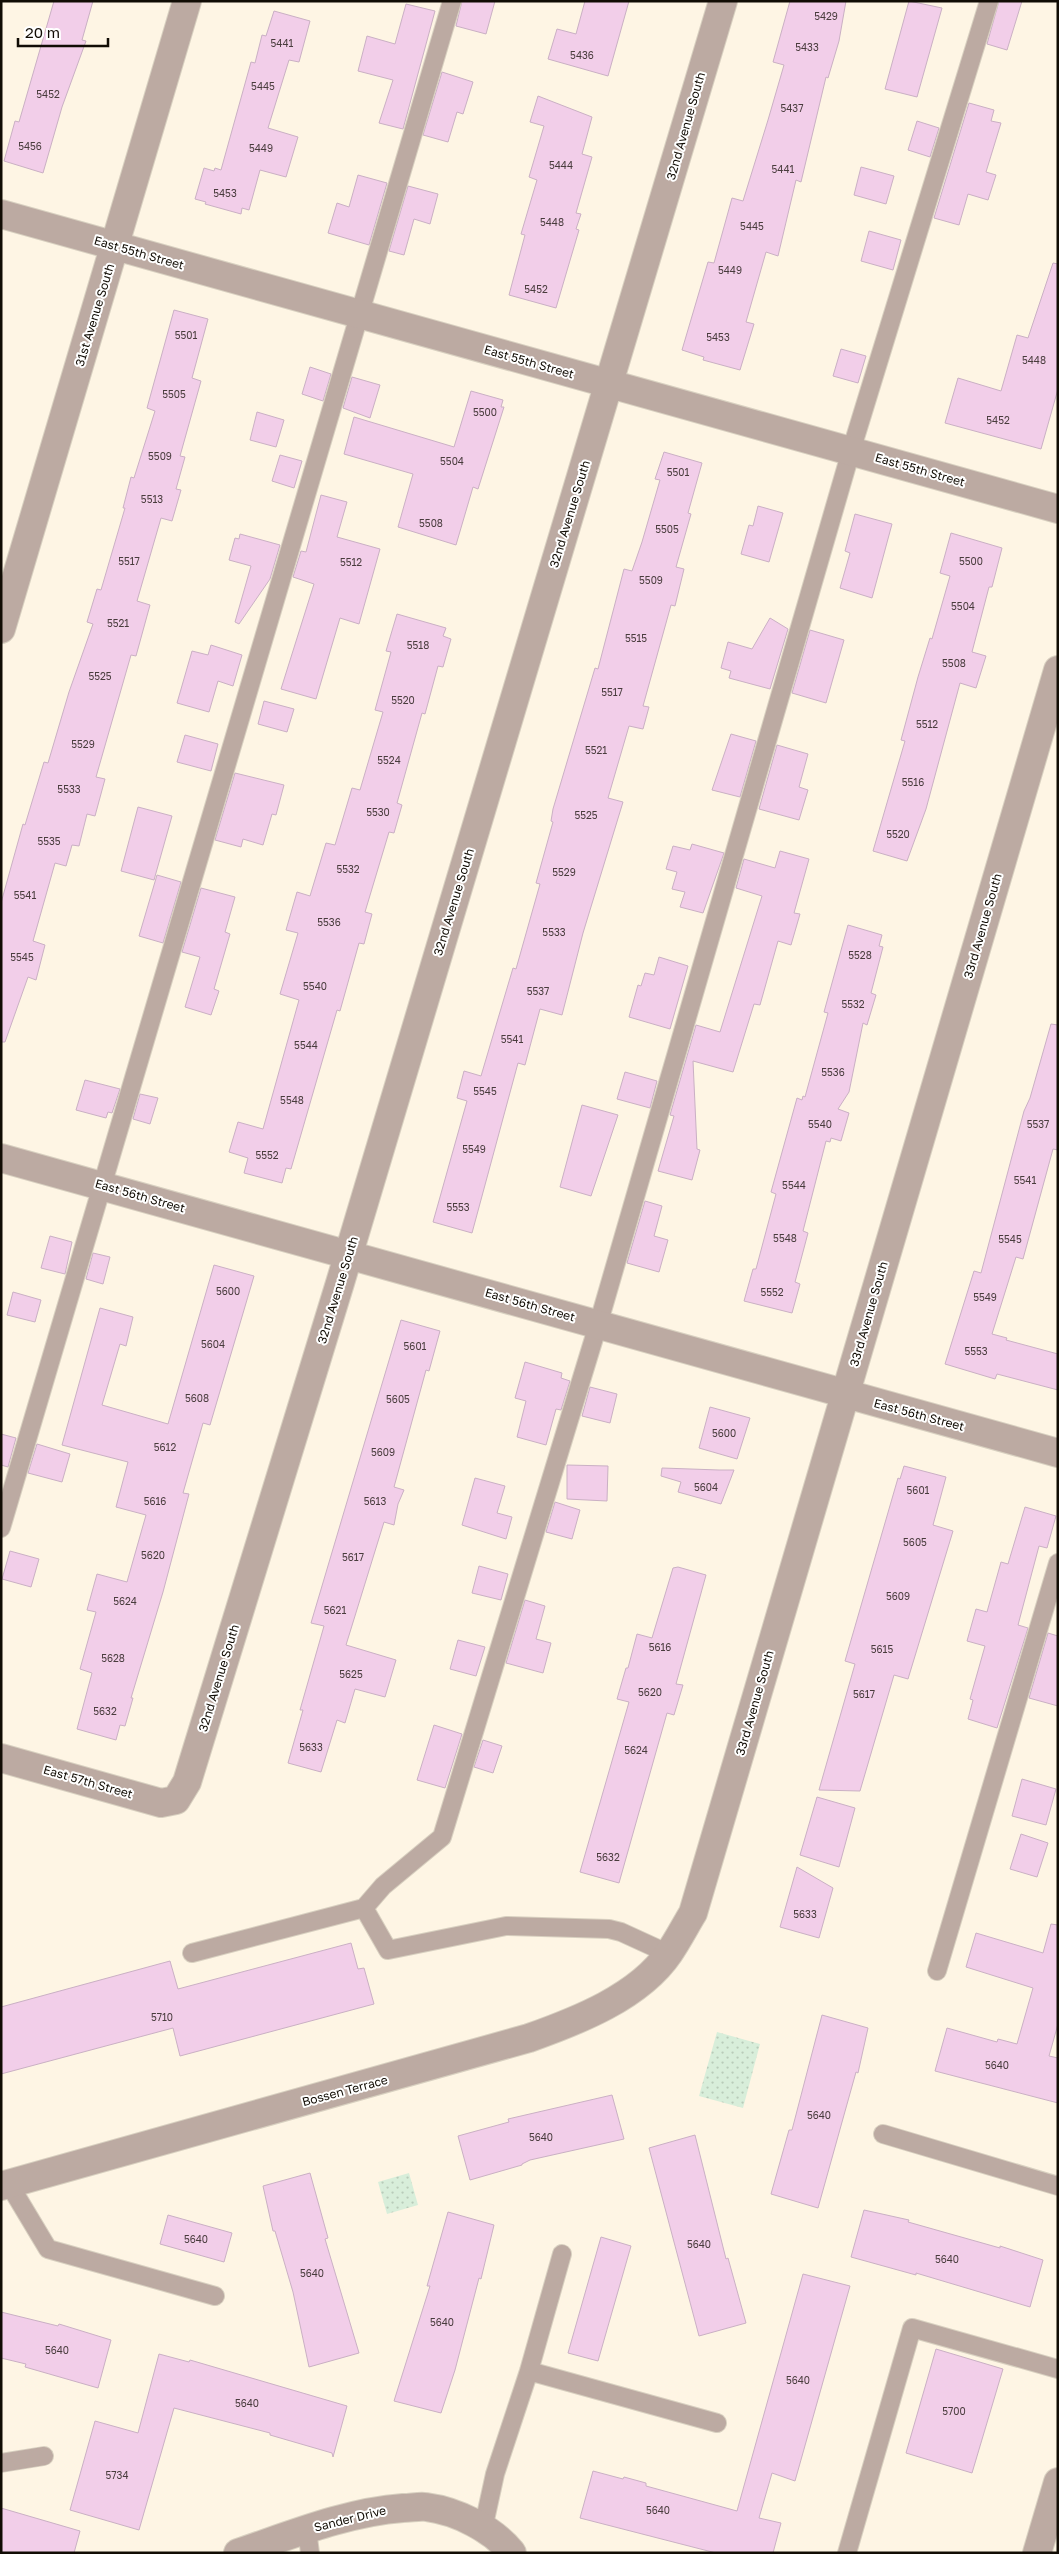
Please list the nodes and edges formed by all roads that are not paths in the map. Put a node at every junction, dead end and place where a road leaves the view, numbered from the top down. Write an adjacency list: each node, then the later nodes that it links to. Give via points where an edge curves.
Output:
1 (187, 1): 6 (street, 31st Avenue South)
2 (452, 1): 7 (lane)
3 (723, 1): 8 (street, 32nd Avenue South)
4 (989, 1): 9 (lane)
5 (1, 214): 6 (street, East 55th Street)
6 (116, 246): 7 (street, East 55th Street); 11 (street, 31st Avenue South)
7 (359, 314): 8 (street, East 55th Street); 14 (lane)
8 (608, 384): 9 (street, East 55th Street); 15 (street, 32nd Avenue South)
9 (851, 451): 10 (street, East 55th Street); 16 (lane)
10 (1058, 509)
11 (1, 629)
12 (1058, 670): 17 (street, 33rd Avenue South)
13 (1, 1158): 14 (street, East 56th Street)
14 (103, 1186): 15 (street, East 56th Street); 19 (lane)
15 (349, 1255): 16 (street, East 56th Street); 22 (street, 32nd Avenue South, via 187,1782)
16 (598, 1325): 17 (street, East 56th Street); 23 (lane, via 442,1837 383,1886)
17 (845, 1395): 18 (street, East 56th Street); 25 (street, 33rd Avenue South, via 693,1913)
18 (1058, 1453)
19 (1, 1528)
20 (1058, 1563): 26 (lane)
21 (1, 1758): 22 (street, East 57th Street, via 161,1803)
22 (176, 1800)
23 (364, 1908): 24 (lane); 25 (lane, via 388,1950 506,1926 610,1929)
24 (192, 1953)
25 (669, 1954): 28 (street, Bossen Terrace, via 622,1996 585,2018 529,2038)
26 (937, 1971)
27 (883, 2134): 29 (lane)
28 (5, 2185): 31 (lane, via 48,2250)
29 (1058, 2186)
30 (562, 2254): 33 (lane)
31 (214, 2296)
32 (1058, 2370): 42 (lane, via 912,2328)
33 (529, 2371): 34 (lane); 38 (lane, via 495,2474)
34 (718, 2423)
35 (44, 2456): 36 (lane)
36 (1, 2463)
37 (1056, 2491): 43 (street)
38 (483, 2529): 39 (street, Sander Drive, via 465,2519 426,2507 383,2510); 41 (street, Sander Drive, via 501,2540)
39 (309, 2541): 40 (street, Sander Drive)
40 (238, 2553)
41 (512, 2553)
42 (847, 2553)
43 (1037, 2553)

